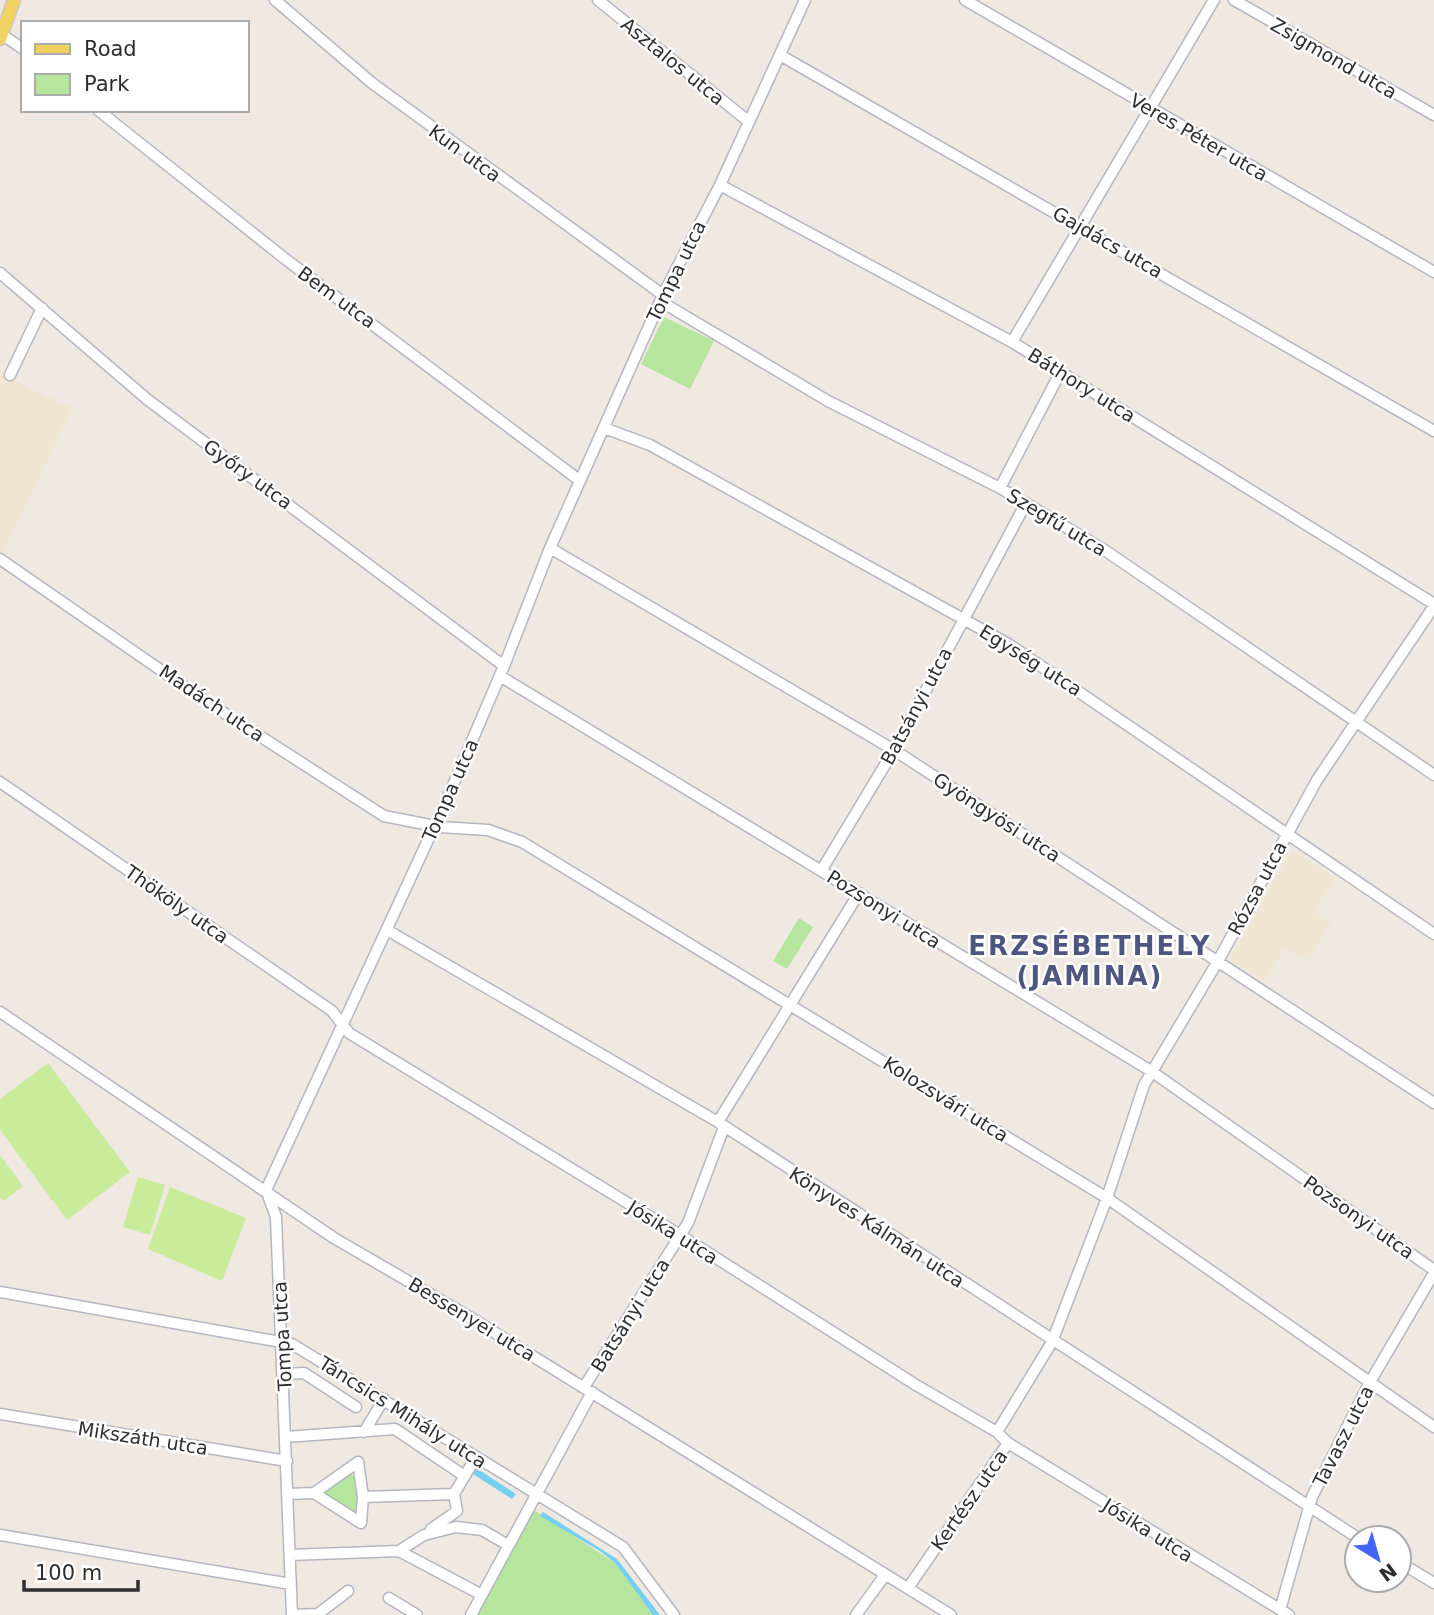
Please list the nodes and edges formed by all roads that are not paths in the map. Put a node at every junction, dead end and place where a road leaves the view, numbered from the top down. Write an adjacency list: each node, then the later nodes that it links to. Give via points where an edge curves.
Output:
1 (14, 0): 8 (main road)
2 (275, 0): 19 (street, Kun utca, via 372,83)
3 (598, 0): 14 (street, Asztalos utca)
4 (804, 0): 10 (street, Tompa utca)
5 (965, 0): 11 (street, Veres Péter utca)
6 (1214, 0): 11 (street)
7 (1234, 0): 13 (street, Zsigmond utca)
8 (1, 35): 9 (street)
9 (21, 48)
10 (780, 55): 14 (street, Tompa utca); 16 (street, Gajdács utca)
11 (1150, 108): 16 (street); 17 (street, Veres Péter utca)
12 (101, 112): 26 (street, Bem utca, via 284,258)
13 (1434, 115)
14 (748, 121): 15 (street, Tompa utca)
15 (720, 185): 19 (street, Tompa utca); 21 (street, Báthory utca)
16 (1080, 226): 21 (street); 25 (street, Gajdács utca)
17 (1434, 272)
18 (0, 273): 20 (street, Győry utca)
19 (661, 298): 24 (street, Tompa utca); 27 (street, Szegfű utca, via 828,401)
20 (42, 308): 23 (street); 33 (street, Győry utca, via 148,400)
21 (1012, 342): 22 (street, Báthory utca)
22 (1061, 370): 27 (street); 31 (street, Báthory utca)
23 (10, 375)
24 (604, 428): 26 (street, Tompa utca); 32 (street, Egység utca, via 650,445)
25 (1434, 431)
26 (579, 480): 29 (street, Tompa utca)
27 (1000, 488): 28 (street, Szegfű utca)
28 (1027, 503): 32 (street, Batsányi utca); 34 (street, Szegfű utca, via 1115,556)
29 (550, 548): 33 (street, Tompa utca); 35 (street, Gyöngyösi utca)
30 (0, 559): 38 (street, Madách utca, via 204,700 384,816)
31 (1434, 605): 34 (street, Rózsa utca)
32 (963, 617): 35 (street, Batsányi utca); 39 (street, Egység utca, via 1050,670)
33 (502, 671): 38 (street, Tompa utca); 40 (street, Pozsonyi utca)
34 (1356, 722): 36 (street, Szegfű utca); 39 (street, Rózsa utca)
35 (894, 750): 40 (street, Batsányi utca); 44 (street, Gyöngyösi utca)
36 (1434, 775)
37 (0, 782): 47 (street, Thököly utca, via 332,1011)
38 (433, 826): 42 (street, Tompa utca); 45 (street, Kolozsvári utca, via 488,830 522,842)
39 (1287, 832): 43 (street, Egység utca); 44 (street, Rózsa utca)
40 (821, 870): 41 (street, Pozsonyi utca)
41 (859, 893): 45 (street, Batsányi utca); 48 (street, Pozsonyi utca)
42 (387, 930): 47 (street, Tompa utca); 50 (street, Könyves Kálmán utca)
43 (1434, 934)
44 (1218, 961): 48 (street, Rózsa utca); 49 (street, Gyöngyösi utca)
45 (791, 1004): 50 (street, Batsányi utca); 52 (street, Kolozsvári utca)
46 (0, 1012): 51 (street, Bessenyei utca)
47 (346, 1029): 51 (street, Tompa utca); 53 (street, Jósika utca)
48 (1151, 1072): 52 (street, Rózsa utca); 54 (street, Pozsonyi utca)
49 (1434, 1103)
50 (721, 1125): 53 (street, Batsányi utca); 57 (street, Könyves Kálmán utca)
51 (266, 1190): 56 (street, Tompa utca, via 276,1216); 60 (street, Bessenyei utca, via 334,1238)
52 (1107, 1198): 57 (street, Rózsa utca); 59 (street, Kolozsvári utca)
53 (680, 1235): 60 (street, Batsányi utca); 66 (street, Jósika utca)
54 (1434, 1272): 59 (street, Tavasz utca)
55 (0, 1292): 56 (street, Táncsics Mihály utca)
56 (283, 1340): 58 (street, Tompa utca); 61 (street, Táncsics Mihály utca)
57 (1052, 1342): 66 (street, Kertész utca); 77 (street, Könyves Kálmán utca)
58 (284, 1374): 62 (street, via 304,1373); 67 (street, Tompa utca)
59 (1370, 1382): 64 (street, Kolozsvári utca); 77 (street, Tavasz utca)
60 (588, 1390): 75 (street, Batsányi utca); 85 (street, Bessenyei utca)
61 (384, 1399): 65 (street); 69 (street, Táncsics Mihály utca)
62 (356, 1407)
63 (0, 1415): 70 (street, Mikszáth utca)
64 (1434, 1427)
65 (363, 1432): 67 (street); 71 (street, via 395,1429)
66 (997, 1432): 68 (street, Kertész utca)
67 (286, 1437): 70 (street, Tompa utca)
68 (1008, 1443): 88 (street, Kertész utca); 92 (street, Jósika utca)
69 (475, 1457): 71 (street); 75 (street, Táncsics Mihály utca)
70 (287, 1461): 73 (street, Tompa utca)
71 (463, 1475): 74 (street)
72 (314, 1493): 73 (street); 76 (street, via 360,1523); 76 (street, via 358,1462)
73 (288, 1494): 83 (street, Tompa utca)
74 (454, 1494): 76 (street); 78 (street, via 458,1507)
75 (535, 1495): 81 (street, Batsányi utca); 97 (street, Táncsics Mihály utca, via 623,1547)
76 (363, 1497)
77 (1308, 1507): 79 (street, Könyves Kálmán utca); 92 (street, Tavasz utca)
78 (450, 1523): 81 (street, via 482,1530); 82 (street)
79 (1343, 1529)
80 (0, 1535): 87 (street)
81 (509, 1545): 90 (street, Batsányi utca)
82 (400, 1551): 83 (street); 90 (street)
83 (290, 1555): 87 (street, Tompa utca)
84 (1413, 1570): 86 (street)
85 (885, 1575): 88 (street, Bessenyei utca); 98 (street)
86 (1434, 1583)
87 (291, 1584): 94 (street, Tompa utca)
88 (908, 1588): 99 (street, Bessenyei utca)
89 (348, 1591): 93 (street)
90 (482, 1595): 96 (street, Batsányi utca)
91 (389, 1598): 95 (street)
92 (1280, 1610): 100 (street)
93 (318, 1614): 94 (street)
94 (292, 1615)
95 (417, 1615)
96 (471, 1615)
97 (674, 1615)
98 (856, 1615)
99 (951, 1615)
100 (1262, 1615)

